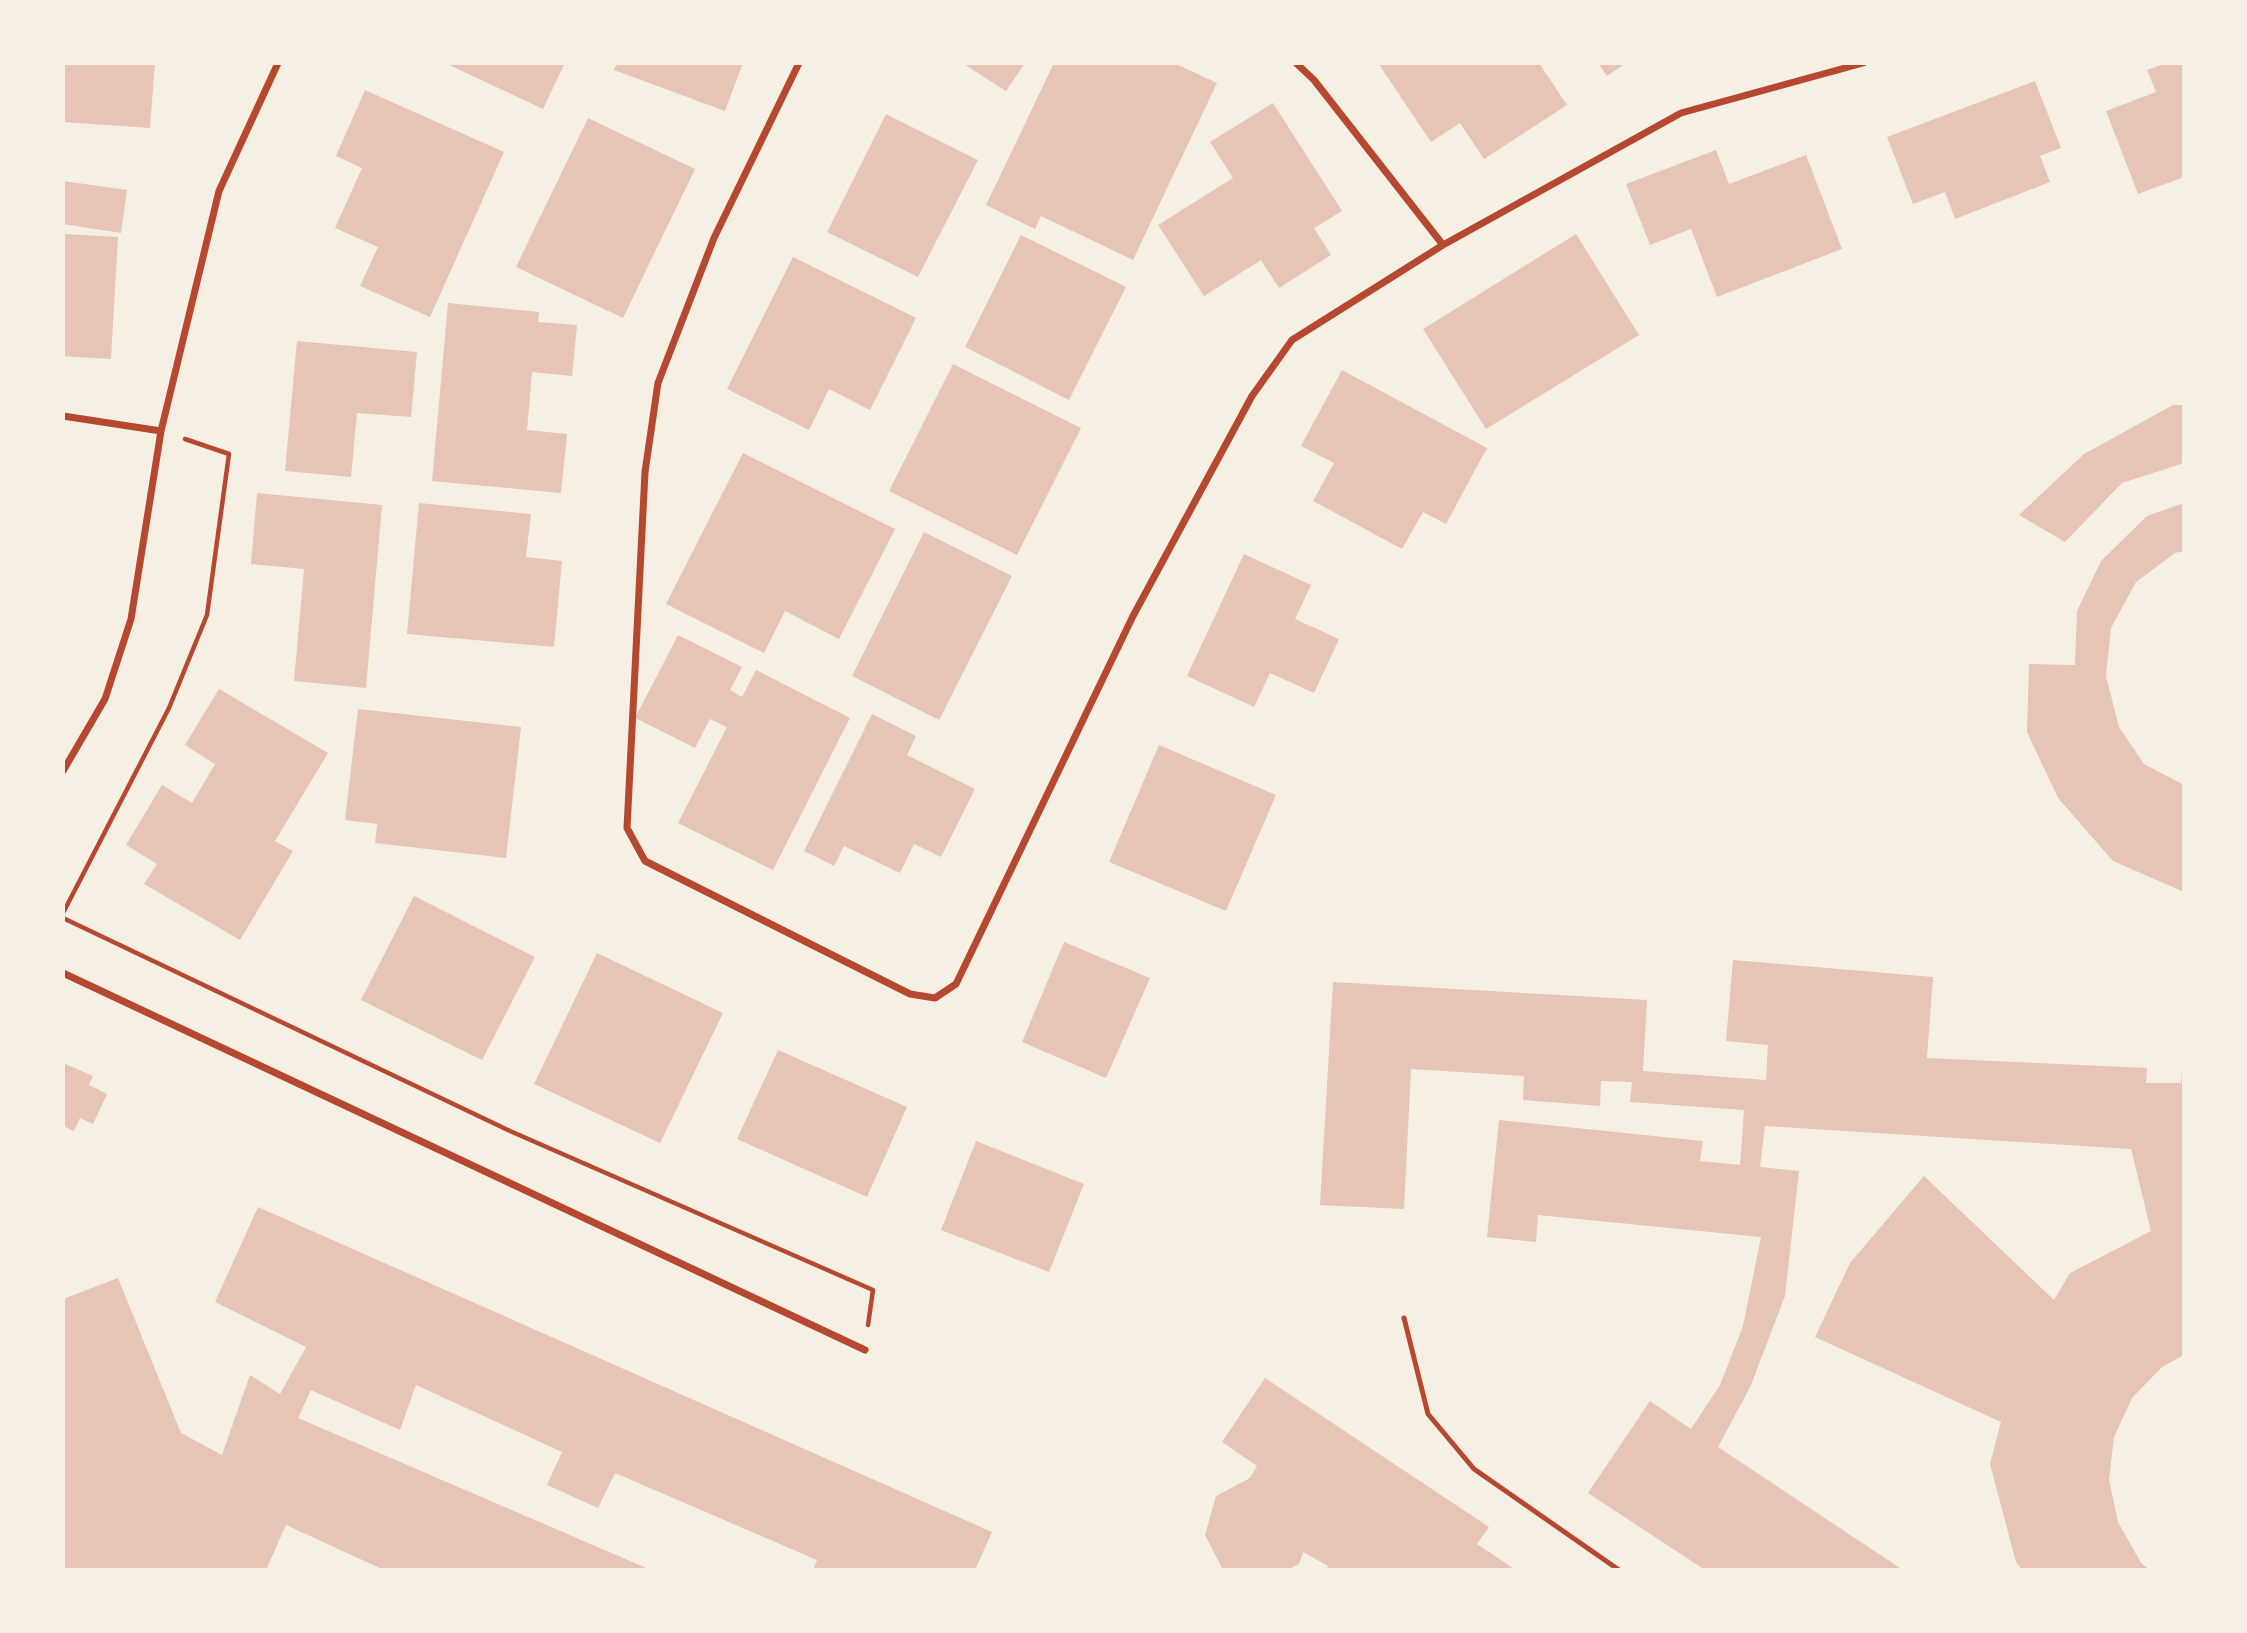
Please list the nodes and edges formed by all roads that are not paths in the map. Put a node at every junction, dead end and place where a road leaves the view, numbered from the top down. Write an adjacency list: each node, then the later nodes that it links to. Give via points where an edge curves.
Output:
1 (278, 63): 7 (street, via 219,191)
2 (799, 63): 5 (street, via 714,238 658,383 645,472 627,828 645,862 910,994 935,998 956,984 1133,616 1252,396 1293,340)
3 (1296, 63): 5 (street)
4 (1863, 63): 5 (street, via 1681,113)
5 (1443, 244)
6 (63, 416): 7 (street)
7 (161, 431): 8 (street, via 131,620 105,699)
8 (63, 771)
9 (63, 974): 11 (street)
10 (1404, 1318): 12 (lane, via 1428,1414 1474,1469)
11 (865, 1350)
12 (1619, 1570)

